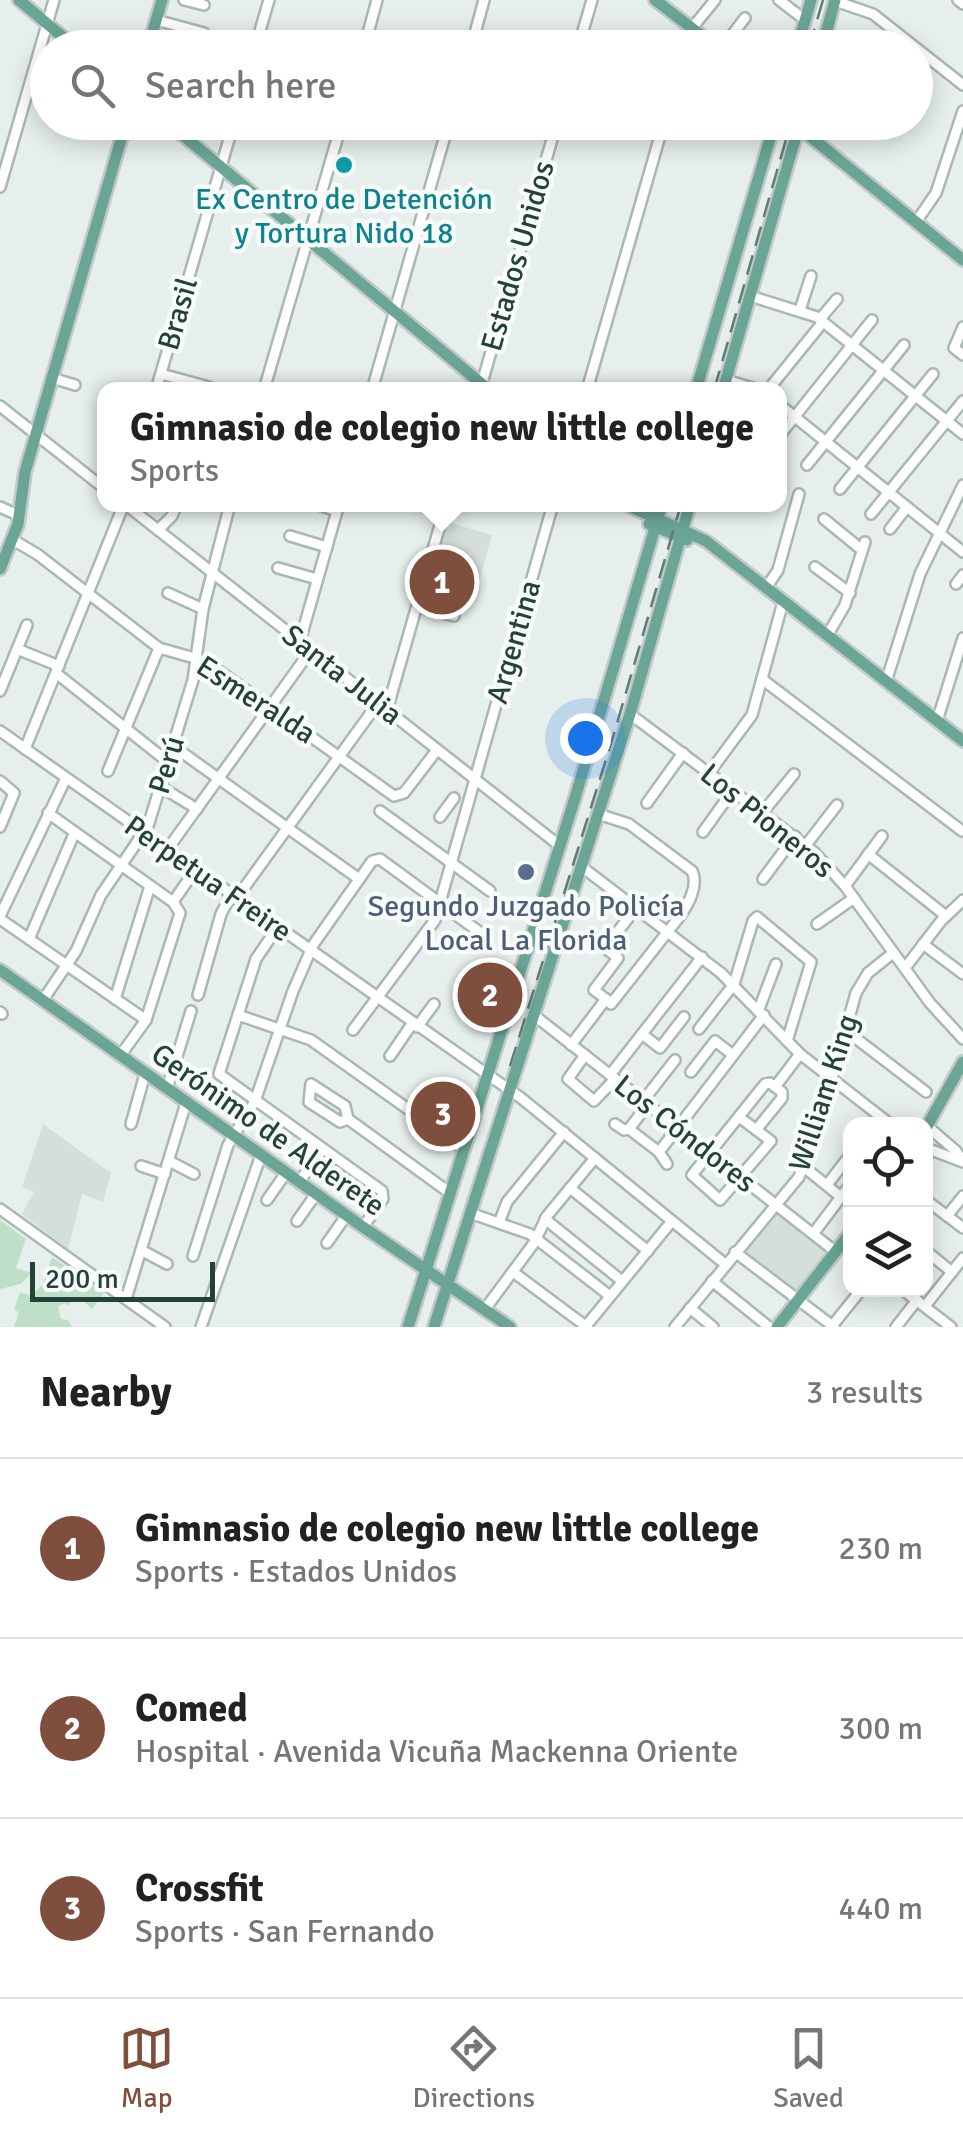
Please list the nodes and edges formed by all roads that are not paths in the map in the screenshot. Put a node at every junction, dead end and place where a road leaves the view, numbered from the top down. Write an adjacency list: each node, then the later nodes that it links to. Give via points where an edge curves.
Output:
1 (19, 0): 19 (main road)
2 (54, 0): 19 (street)
3 (162, 0): 17 (main road)
4 (184, 0): 15 (street)
5 (255, 0): 13 (street)
6 (378, 0): 26 (street)
7 (484, 0): 27 (street)
8 (592, 0): 28 (street)
9 (715, 0): 20 (street)
10 (779, 0): 18 (street)
11 (811, 0): 18 (main road)
12 (835, 0): 32 (main road); 33 (street, via 874,14)
13 (269, 2): 25 (street)
14 (661, 2): 20 (main road)
15 (204, 5)
16 (744, 18): 30 (street)
17 (156, 20): 23 (main road); 24 (street)
18 (805, 20): 31 (main road)
19 (47, 24): 21 (street); 22 (main road)
20 (692, 28): 29 (main road)
21 (45, 30)
22 (54, 30)
23 (153, 30)
24 (193, 30)
25 (261, 30)
26 (369, 30)
27 (475, 30)
28 (583, 30)
29 (695, 30)
30 (734, 30)
31 (802, 30)
32 (827, 30)
33 (894, 30)
34 (933, 61): 36 (street)
35 (30, 83): 49 (street)
36 (963, 85)
37 (963, 111): 50 (street, via 934,198)
38 (121, 140): 67 (main road)
39 (189, 140): 48 (main road)
40 (229, 140): 48 (street, Brasil)
41 (337, 140): 51 (street)
42 (444, 140): 57 (street)
43 (552, 140): 73 (street, Estados Unidos)
44 (659, 140): 74 (street)
45 (770, 140): 75 (main road)
46 (794, 140): 54 (main road)
47 (818, 140): 50 (main road)
48 (221, 167): 51 (main road); 65 (street, Brasil)
49 (0, 187)
50 (916, 222): 52 (main road)
51 (307, 239): 57 (main road); 70 (street)
52 (963, 259)
53 (810, 276): 56 (street)
54 (750, 296): 56 (street); 76 (main road)
55 (837, 298): 58 (street)
56 (800, 310): 58 (street)
57 (394, 311): 71 (street); 72 (main road)
58 (822, 320): 61 (street); 77 (street)
59 (872, 320): 61 (street)
60 (963, 327): 63 (street, via 954,348)
61 (852, 345): 64 (street); 83 (street)
62 (904, 346): 64 (street)
63 (963, 355)
64 (884, 370): 79 (street); 88 (street)
65 (161, 374): 68 (street, Brasil); 69 (street)
66 (933, 374): 79 (street)
67 (52, 378): 78 (street); 87 (main road)
68 (158, 382)
69 (191, 382)
70 (266, 382)
71 (374, 382)
72 (477, 382)
73 (484, 382)
74 (589, 382)
75 (698, 382)
76 (725, 382)
77 (774, 382)
78 (75, 385)
79 (915, 396): 84 (street); 90 (street)
80 (962, 401): 84 (street)
81 (0, 406): 87 (street)
82 (787, 410): 83 (street)
83 (794, 416): 85 (street); 88 (street)
84 (946, 421): 86 (street); 94 (street)
85 (787, 425)
86 (963, 434)
87 (37, 436): 91 (street); 109 (main road)
88 (826, 442): 89 (street); 90 (street)
89 (807, 465)
90 (857, 467): 93 (street); 94 (street)
91 (97, 483)
92 (963, 485): 114 (street)
93 (840, 489)
94 (888, 492): 97 (street); 108 (street)
95 (799, 494): 125 (street, via 778,570)
96 (0, 507): 109 (street)
97 (907, 507): 112 (street); 114 (street)
98 (121, 512): 128 (street)
99 (134, 512): 113 (street, Santa Julia)
100 (174, 512): 113 (street)
101 (228, 512): 123 (street, Perú)
102 (337, 512): 118 (street)
103 (444, 512): 130 (street)
104 (552, 512): 163 (street, Argentina)
105 (638, 512): 111 (main road)
106 (660, 512): 111 (main road)
107 (688, 512): 115 (main road)
108 (871, 514)
109 (20, 516): 117 (main road)
110 (824, 519): 126 (street, via 864,546)
111 (656, 525): 115 (main road); 185 (main road)
112 (890, 529)
113 (158, 530): 123 (street, Santa Julia)
114 (939, 533): 119 (street); 143 (street)
115 (682, 534): 125 (main road); 147 (main road)
116 (290, 536): 118 (street)
117 (12, 540): 122 (main road); 128 (street, Esmeralda)
118 (327, 546): 124 (street)
119 (963, 552)
120 (814, 567): 126 (street)
121 (278, 568): 124 (street)
122 (0, 569)
123 (211, 572): 131 (street, Perú); 136 (street, Santa Julia)
124 (318, 579): 136 (street)
125 (766, 588): 129 (main road)
126 (850, 592): 134 (street)
127 (168, 593): 131 (street)
128 (88, 594): 137 (street, Esmeralda); 141 (street)
129 (783, 602): 134 (main road); 142 (street)
130 (417, 606): 132 (street); 146 (street)
131 (202, 608): 140 (street, Perú)
132 (454, 616)
133 (26, 625): 138 (street)
134 (827, 636): 143 (main road)
135 (963, 638): 148 (street)
136 (300, 641): 139 (street, Santa Julia)
137 (158, 648): 140 (street, Esmeralda); 149 (street)
138 (17, 649): 141 (street); 144 (street)
139 (311, 650): 145 (street); 146 (street, Santa Julia)
140 (196, 657): 145 (street, Esmeralda); 152 (street, Perú)
141 (57, 670): 149 (street); 153 (street)
142 (762, 679): 159 (street, via 750,720); 178 (street)
143 (886, 682): 148 (main road)
144 (0, 691)
145 (270, 707): 156 (street, Esmeralda); 162 (street)
146 (382, 707): 154 (street, Santa Julia); 156 (street)
147 (630, 714): 155 (street, Los Pioneros); 174 (main road)
148 (937, 722): 151 (main road)
149 (127, 729): 157 (street); 158 (street)
150 (0, 731): 153 (street, Perpetua Freire)
151 (963, 742)
152 (173, 746): 157 (street, Perú); 162 (street)
153 (25, 749): 161 (street, Perpetua Freire)
154 (437, 750): 156 (street, Esmeralda, via 399,796); 163 (street, Santa Julia)
155 (683, 753): 159 (street, Los Pioneros); 168 (street)
156 (340, 756): 177 (street)
157 (168, 762): 165 (street, Perú)
158 (108, 771)
159 (709, 772): 166 (street, Los Pioneros)
160 (794, 774): 172 (street)
161 (66, 778): 173 (street); 181 (street, Perpetua Freire)
162 (219, 779): 170 (street); 177 (street)
163 (474, 779): 175 (street, Argentina); 185 (street, Santa Julia)
164 (0, 781): 176 (street, via 14,792)
165 (161, 787): 170 (street); 181 (street, Perú)
166 (733, 790): 172 (street, Los Pioneros); 179 (street)
167 (454, 798): 175 (street, via 442,814)
168 (647, 803)
169 (837, 805): 184 (street)
170 (198, 809): 186 (street)
171 (380, 811): 188 (street)
172 (763, 812): 182 (street, Los Pioneros)
173 (48, 813): 180 (street); 204 (street)
174 (598, 814): 190 (main road); 208 (street, via 633,826 694,872 687,906)
175 (462, 824): 188 (street, Argentina)
176 (0, 826)
177 (288, 828): 192 (street); 197 (street)
178 (962, 831)
179 (702, 832)
180 (74, 834): 189 (street); 209 (street)
181 (144, 834): 186 (street, Perpetua Freire); 189 (street, Perú)
182 (796, 836): 184 (street, Los Pioneros); 193 (street)
183 (882, 836): 187 (street)
184 (806, 845): 195 (street, Los Pioneros)
185 (560, 846): 250 (main road)
186 (168, 850): 191 (street, Perpetua Freire)
187 (868, 854): 195 (street); 203 (street)
188 (451, 862): 196 (street); 200 (street, Argentina)
189 (121, 866): 194 (street); 215 (street, Perú)
190 (582, 867): 202 (street); 229 (main road)
191 (194, 870): 197 (street, Perpetua Freire); 199 (street)
192 (359, 879): 200 (street, via 376,858); 211 (street)
193 (763, 879)
194 (150, 886): 199 (street); 221 (street)
195 (845, 886): 198 (street, Los Pioneros)
196 (490, 891)
197 (234, 897): 206 (street, Perpetua Freire); 220 (street, via 221,914)
198 (854, 898): 205 (street); 212 (street, Los Pioneros)
199 (172, 902): 231 (street, via 180,913)
200 (440, 902): 207 (street); 222 (street, Argentina, via 430,929)
201 (961, 905): 203 (street)
202 (636, 908): 208 (street); 223 (street, via 605,948 618,958 594,990)
203 (946, 916): 210 (street)
204 (1, 922): 209 (street)
205 (816, 924)
206 (277, 928): 211 (street, Perpetua Freire); 228 (street, via 258,956)
207 (478, 931)
208 (668, 932): 213 (street); 223 (street, via 612,1004)
209 (29, 939): 215 (street)
210 (924, 944): 216 (street); 218 (street)
211 (310, 952): 222 (street, Perpetua Freire); 233 (street)
212 (894, 952): 216 (street, Los Pioneros); 236 (street, William King, via 865,977)
213 (702, 957): 219 (street); 237 (street)
214 (776, 964): 227 (street)
215 (66, 965): 221 (street); 224 (street, Perú)
216 (904, 968): 238 (street, Los Pioneros)
217 (0, 970): 224 (main road, Gerónimo de Alderete)
218 (963, 974)
219 (734, 984): 227 (street); 234 (street); 239 (street, via 755,918 812,962)
220 (198, 995)
221 (116, 999): 231 (street)
222 (377, 999): 232 (street, Perpetua Freire); 235 (street, Argentina)
223 (606, 999): 240 (street)
224 (43, 1000): 242 (main road, Gerónimo de Alderete)
225 (434, 1004): 232 (street)
226 (191, 1011): 254 (street)
227 (762, 1012): 239 (street); 245 (street)
228 (238, 1015): 233 (street); 257 (street, via 219,1074)
229 (535, 1016): 240 (street, Los Cóndores); 255 (main road)
230 (684, 1017): 237 (street, via 660,1048)
231 (146, 1020): 242 (street)
232 (414, 1025): 243 (street); 250 (street, Perpetua Freire)
233 (280, 1028): 257 (street); 273 (street, via 314,1042)
234 (699, 1029)
235 (353, 1030)
236 (845, 1030): 252 (street, William King); 256 (street)
237 (642, 1034): 251 (street)
238 (963, 1039)
239 (787, 1041): 241 (street)
240 (571, 1044): 244 (street, Los Cóndores)
241 (800, 1054): 252 (street); 253 (street)
242 (120, 1056): 249 (main road, Gerónimo de Alderete)
243 (390, 1056)
244 (585, 1056): 251 (street, Los Cóndores); 251 (street, via 568,1079 594,1101)
245 (733, 1056): 248 (street, via 715,1042); 266 (street)
246 (675, 1060): 259 (street)
247 (963, 1062): 262 (main road)
248 (691, 1072)
249 (146, 1074): 254 (main road, Gerónimo de Alderete); 264 (street)
250 (486, 1075): 255 (street, Perpetua Freire); 273 (main road)
251 (613, 1077): 259 (street, Los Cóndores)
252 (831, 1079): 261 (street); 284 (street, William King)
253 (775, 1087): 260 (street, via 765,1084); 268 (street, via 782,1098)
254 (167, 1089): 258 (main road, Gerónimo de Alderete)
255 (511, 1091): 269 (street, Perpetua Freire); 301 (main road)
256 (926, 1092)
257 (256, 1101): 271 (street); 272 (street)
258 (186, 1102): 271 (main road, Gerónimo de Alderete); 279 (street)
259 (645, 1102): 266 (street, Los Cóndores); 267 (street)
260 (739, 1117): 268 (street); 276 (street)
261 (873, 1117)
262 (932, 1117)
263 (348, 1118): 263 (street, via 345,1106 311,1084 310,1102 337,1121); 292 (street)
264 (131, 1124)
265 (615, 1124): 267 (street)
266 (676, 1127): 275 (street); 276 (street, Los Cóndores)
267 (629, 1129): 275 (street)
268 (756, 1130): 288 (street, via 770,1141)
269 (564, 1132): 278 (street, Perpetua Freire); 307 (street, via 506,1202)
270 (933, 1132): 280 (street)
271 (233, 1136): 277 (main road, Gerónimo de Alderete); 318 (street)
272 (322, 1149): 289 (street); 308 (street, via 383,1193)
273 (464, 1149): 292 (main road)
274 (933, 1151): 280 (street)
275 (658, 1152): 281 (street)
276 (710, 1153): 288 (street, Los Cóndores); 288 (street, via 692,1177 706,1189 722,1200)
277 (260, 1155): 285 (main road, Gerónimo de Alderete); 345 (street)
278 (595, 1158): 291 (street); 306 (street, Perpetua Freire)
279 (168, 1160): 286 (street); 287 (street)
280 (963, 1162)
281 (667, 1164)
282 (843, 1164): 290 (street)
283 (141, 1166): 286 (street)
284 (804, 1167): 290 (street); 299 (street, William King)
285 (286, 1173): 289 (main road, Gerónimo de Alderete); 297 (street)
286 (164, 1174): 315 (street)
287 (194, 1174)
288 (741, 1178): 299 (street, Los Cóndores)
289 (299, 1182): 294 (main road, Gerónimo de Alderete)
290 (827, 1185): 295 (street)
291 (570, 1188): 304 (street); 316 (street)
292 (450, 1193): 323 (main road)
293 (843, 1193): 295 (street)
294 (316, 1194): 302 (main road, Gerónimo de Alderete); 305 (street)
295 (841, 1196): 310 (street)
296 (963, 1196): 303 (street)
297 (268, 1200)
298 (933, 1205): 303 (street)
299 (777, 1206): 310 (street, Los Cóndores); 317 (street, William King)
300 (0, 1209): 332 (street)
301 (470, 1213): 307 (street); 328 (main road)
302 (346, 1216): 308 (main road, Gerónimo de Alderete); 312 (street)
303 (947, 1216): 309 (street)
304 (545, 1220): 311 (street); 327 (street)
305 (297, 1221)
306 (672, 1221): 316 (street); 322 (street, Perpetua Freire)
307 (499, 1223): 311 (street)
308 (363, 1227): 323 (main road, Gerónimo de Alderete)
309 (963, 1228)
310 (813, 1234): 313 (street, Los Cóndores)
311 (537, 1239): 324 (street); 329 (street)
312 (327, 1243)
313 (843, 1243)
314 (843, 1246): 333 (main road)
315 (141, 1250): 321 (street); 332 (street)
316 (648, 1250): 327 (street)
317 (736, 1252): 322 (street, William King); 333 (street)
318 (193, 1256)
319 (933, 1257): 325 (street)
320 (963, 1258): 325 (street)
321 (168, 1264)
322 (725, 1264): 326 (street, William King)
323 (426, 1271): 328 (main road, Gerónimo de Alderete); 346 (main road)
324 (513, 1272): 336 (street); 341 (street)
325 (952, 1272): 334 (street)
326 (712, 1281): 335 (street, William King); 350 (street)
327 (622, 1282): 329 (street)
328 (448, 1284): 336 (main road, Gerónimo de Alderete); 347 (main road)
329 (610, 1296): 341 (street)
330 (855, 1297): 342 (street)
331 (913, 1297): 334 (street)
332 (126, 1299): 337 (street)
333 (799, 1299): 342 (street); 350 (main road)
334 (921, 1303): 343 (street); 351 (street)
335 (690, 1308): 348 (street, William King); 349 (street)
336 (486, 1309): 340 (main road, Gerónimo de Alderete)
337 (145, 1313): 339 (street); 344 (street)
338 (963, 1319): 343 (street)
339 (142, 1324)
340 (503, 1325)
341 (586, 1326)
342 (830, 1326)
343 (950, 1326)
344 (165, 1327)
345 (201, 1327)
346 (408, 1327)
347 (434, 1327)
348 (675, 1327)
349 (713, 1327)
350 (773, 1327)
351 (896, 1327)

